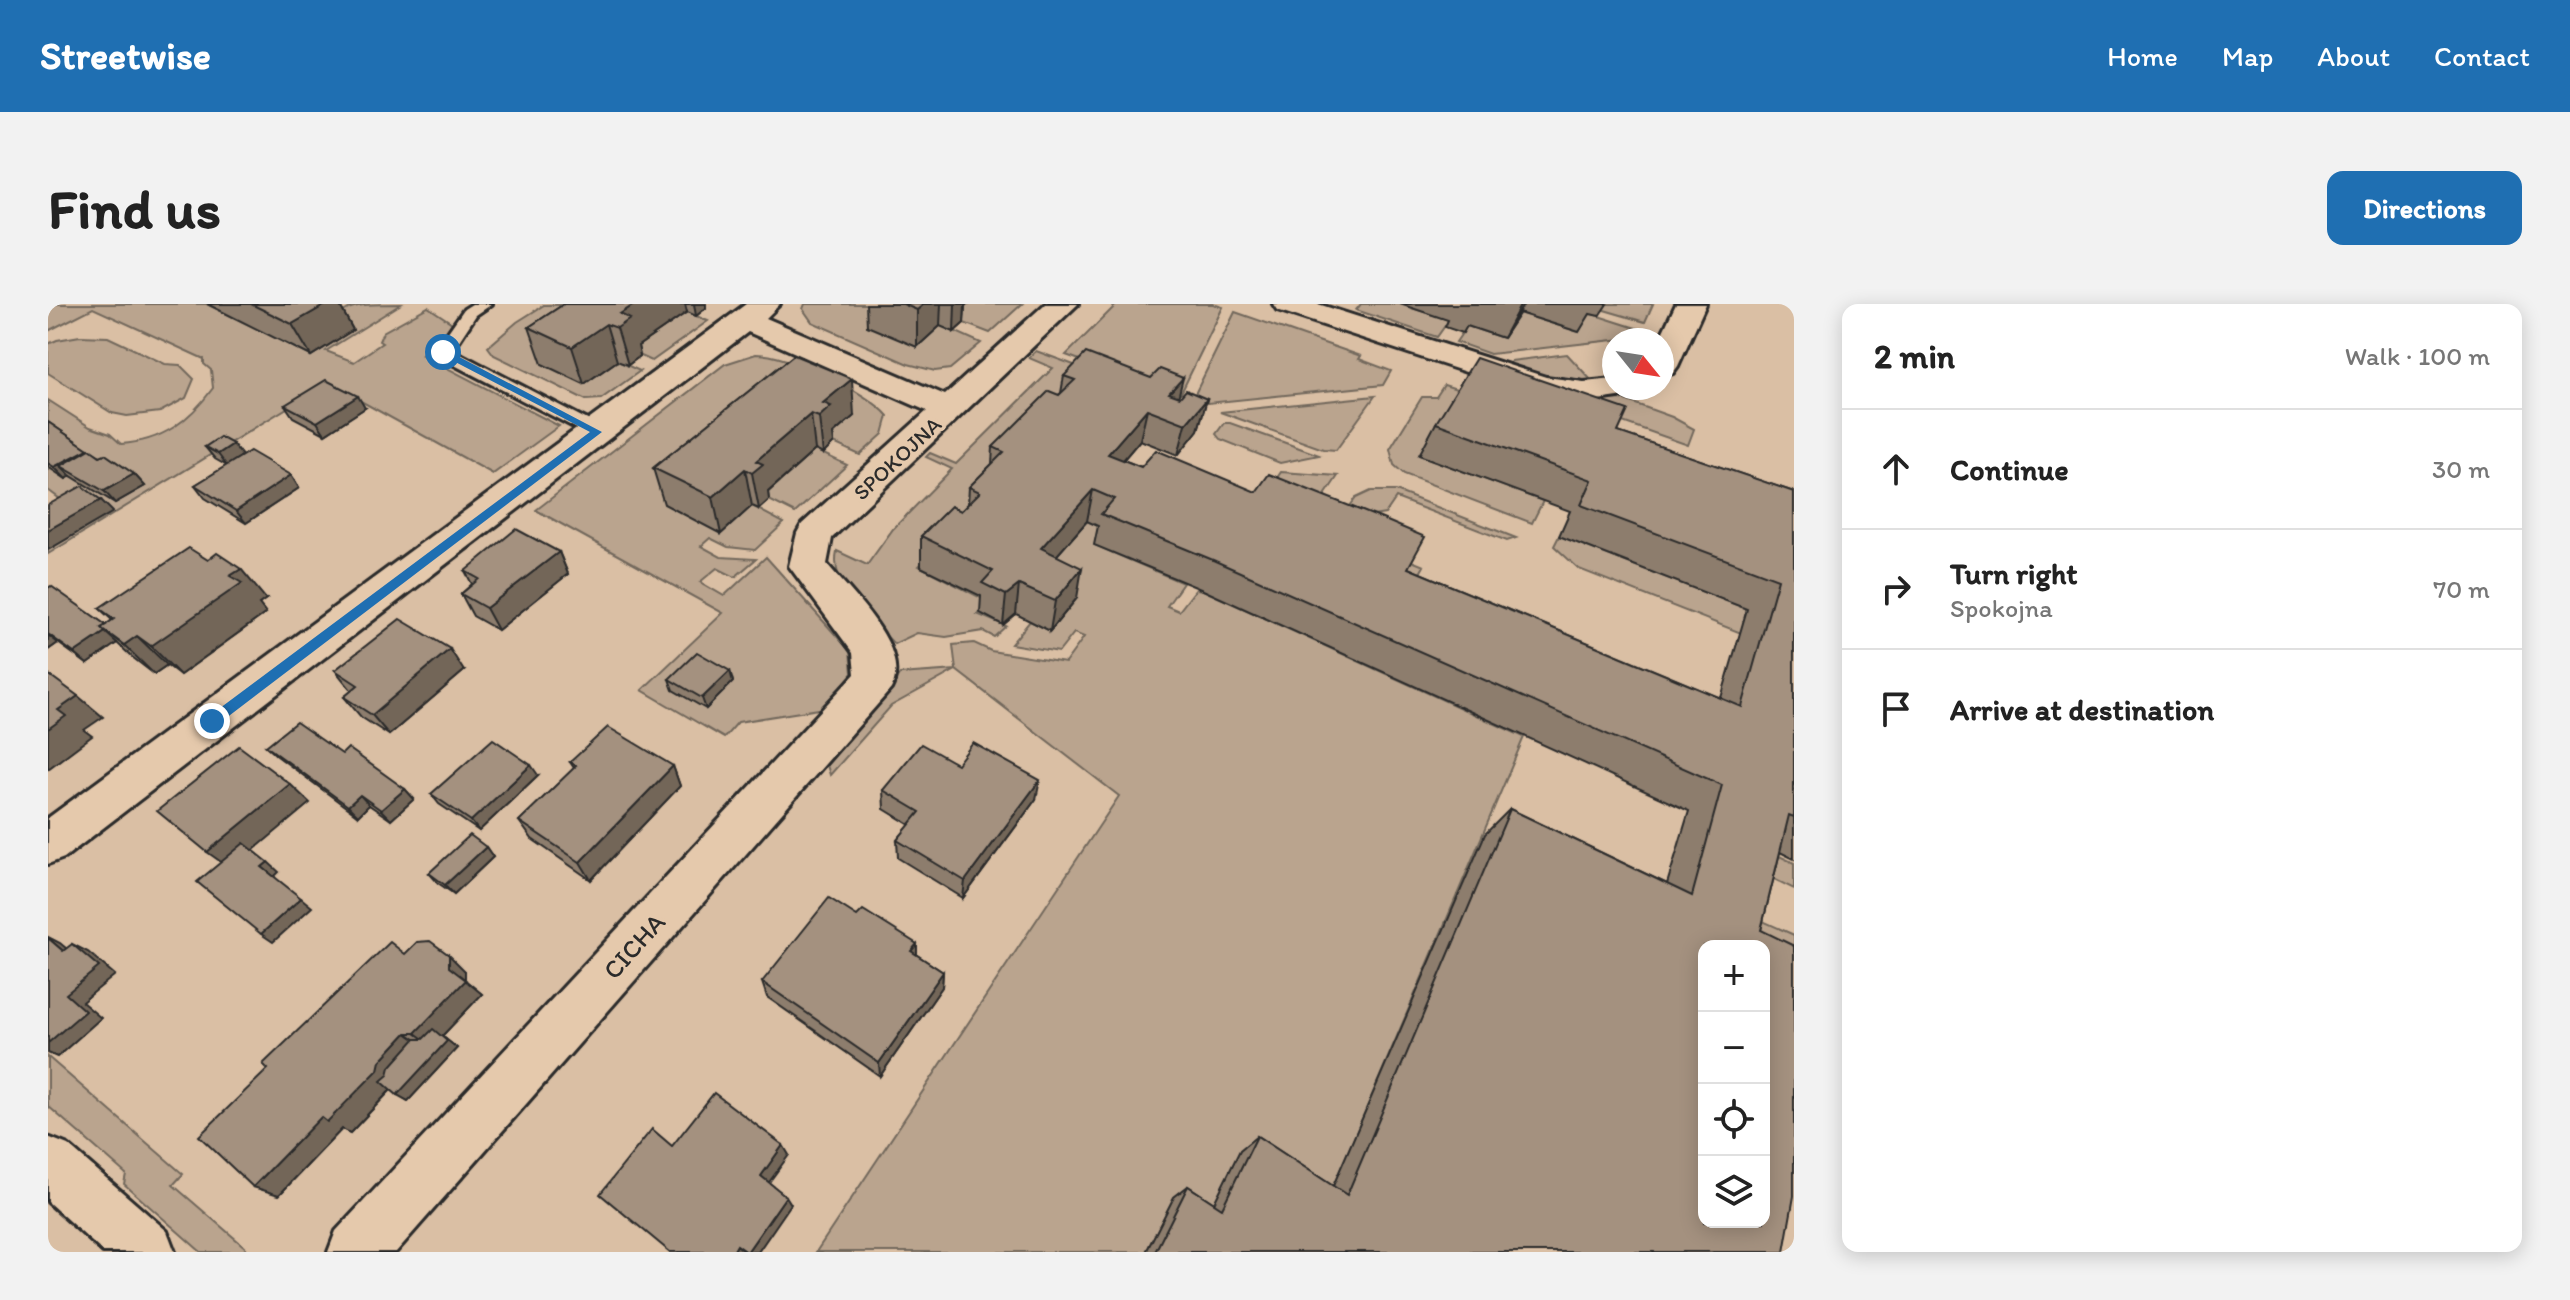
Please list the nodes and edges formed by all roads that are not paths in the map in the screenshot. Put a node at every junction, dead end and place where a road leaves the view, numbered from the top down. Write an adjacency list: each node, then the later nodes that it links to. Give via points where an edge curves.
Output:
1 (1063, 304): 8 (street, SPOKOJNA)
2 (1288, 304): 7 (street, via 1542,387)
3 (1691, 304): 6 (street)
4 (469, 307): 9 (lane, via 443,352)
5 (755, 312): 8 (street); 9 (street)
6 (1674, 340)
7 (1602, 390)
8 (950, 409): 10 (street, SPOKOJNA, via 815,533 808,566)
9 (597, 432): 11 (street)
10 (858, 632): 14 (street, CICHA, via 873,650 876,678)
11 (48, 844)
12 (48, 1165): 13 (street)
13 (146, 1252)
14 (357, 1252)

